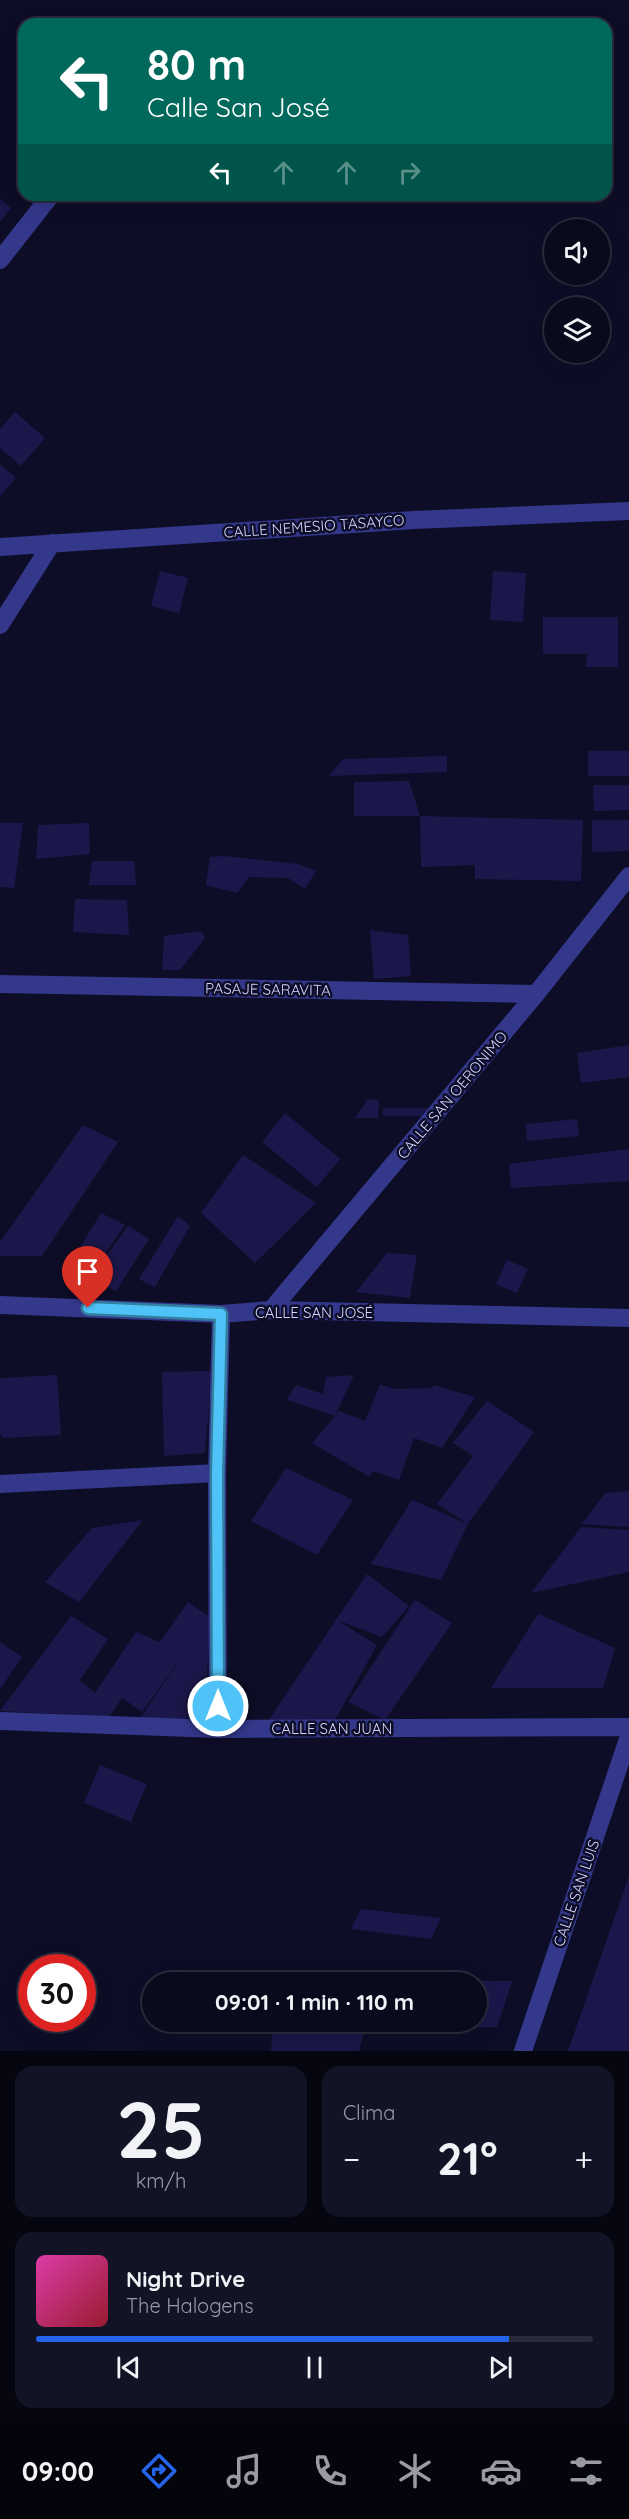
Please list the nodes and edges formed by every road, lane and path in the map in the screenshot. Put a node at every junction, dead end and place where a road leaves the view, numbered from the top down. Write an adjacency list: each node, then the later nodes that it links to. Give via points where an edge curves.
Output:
1 (46, 201): 2 (street)
2 (0, 260)
3 (629, 511): 4 (street, CALLE NEMESIO TASAYCO)
4 (52, 543): 5 (street, CALLE NEMESIO TASAYCO); 6 (street)
5 (0, 547)
6 (0, 625)
7 (629, 876): 9 (street, CALLE SAN OERONIMO)
8 (0, 984): 9 (street, PASAJE SARAVITA)
9 (536, 994): 11 (street, CALLE SAN OERONIMO)
10 (0, 1305): 12 (street, CALLE SAN JOSÉ)
11 (271, 1310): 12 (street, CALLE SAN JOSÉ); 13 (street, CALLE SAN JOSÉ)
12 (221, 1314): 14 (street)
13 (629, 1318)
14 (217, 1473): 15 (street); 18 (street)
15 (0, 1484)
16 (0, 1721): 18 (street, CALLE SAN JUAN)
17 (629, 1727): 18 (street, CALLE SAN JUAN)
18 (218, 1729)
19 (629, 1736): 20 (street, CALLE SAN LUIS)
20 (523, 2051)

